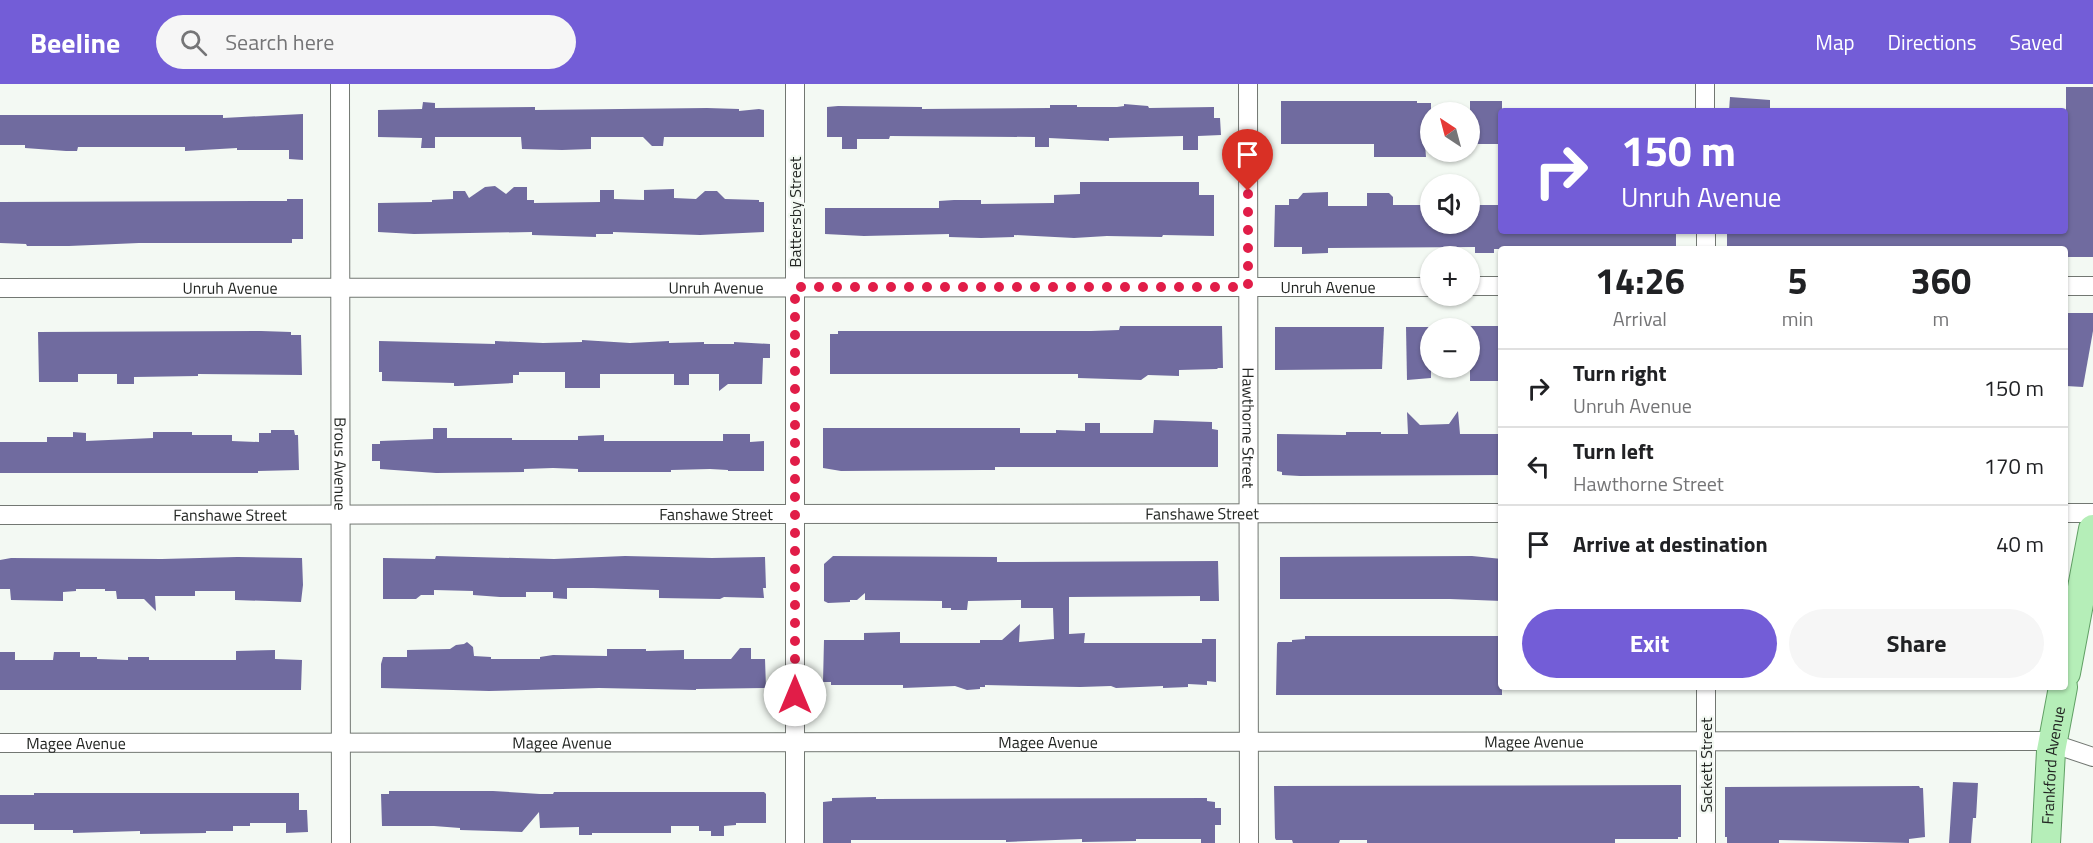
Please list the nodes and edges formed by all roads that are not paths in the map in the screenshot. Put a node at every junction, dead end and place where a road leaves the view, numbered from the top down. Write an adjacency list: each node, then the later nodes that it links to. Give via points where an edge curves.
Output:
1 (340, 84): 14 (street, Brous Avenue)
2 (795, 84): 11 (street, Battersby Street)
3 (1248, 84): 12 (street, Hawthorne Street)
4 (1705, 84): 5 (street)
5 (1705, 108)
6 (1420, 286): 12 (street, Unruh Avenue)
7 (1480, 286): 8 (street)
8 (1498, 286)
9 (2068, 286): 10 (street)
10 (2093, 286)
11 (795, 287): 12 (street, Unruh Avenue); 14 (street, Unruh Avenue); 18 (street, Battersby Street)
12 (1248, 287): 19 (street, Hawthorne Street)
13 (0, 288): 14 (street, Unruh Avenue)
14 (340, 288): 21 (street, Brous Avenue)
15 (1498, 513): 19 (street, Fanshawe Street)
16 (2068, 513): 17 (street)
17 (2093, 513)
18 (795, 514): 19 (street, Fanshawe Street); 21 (street, Fanshawe Street); 29 (street, Battersby Street)
19 (1249, 514): 26 (street, Hawthorne Street)
20 (0, 515): 21 (street, Fanshawe Street)
21 (340, 515): 28 (street, Brous Avenue)
22 (2093, 529): 23 (main road)
23 (2068, 662)
24 (1706, 690): 27 (street, Sackett Street)
25 (2062, 690): 30 (main road, Frankford Avenue)
26 (1249, 741): 27 (street, Magee Avenue); 29 (street, Magee Avenue); 35 (street, Hawthorne Street)
27 (1706, 741): 30 (street, Magee Avenue); 36 (street, Sackett Street)
28 (340, 742): 29 (street, Magee Avenue); 31 (street, Magee Avenue); 33 (street, Brous Avenue)
29 (795, 742): 34 (street, Battersby Street)
30 (2052, 742): 32 (street, Magee Avenue); 37 (main road, Frankford Avenue)
31 (0, 743)
32 (2093, 757)
33 (341, 843)
34 (795, 843)
35 (1249, 843)
36 (1706, 843)
37 (2046, 843)

